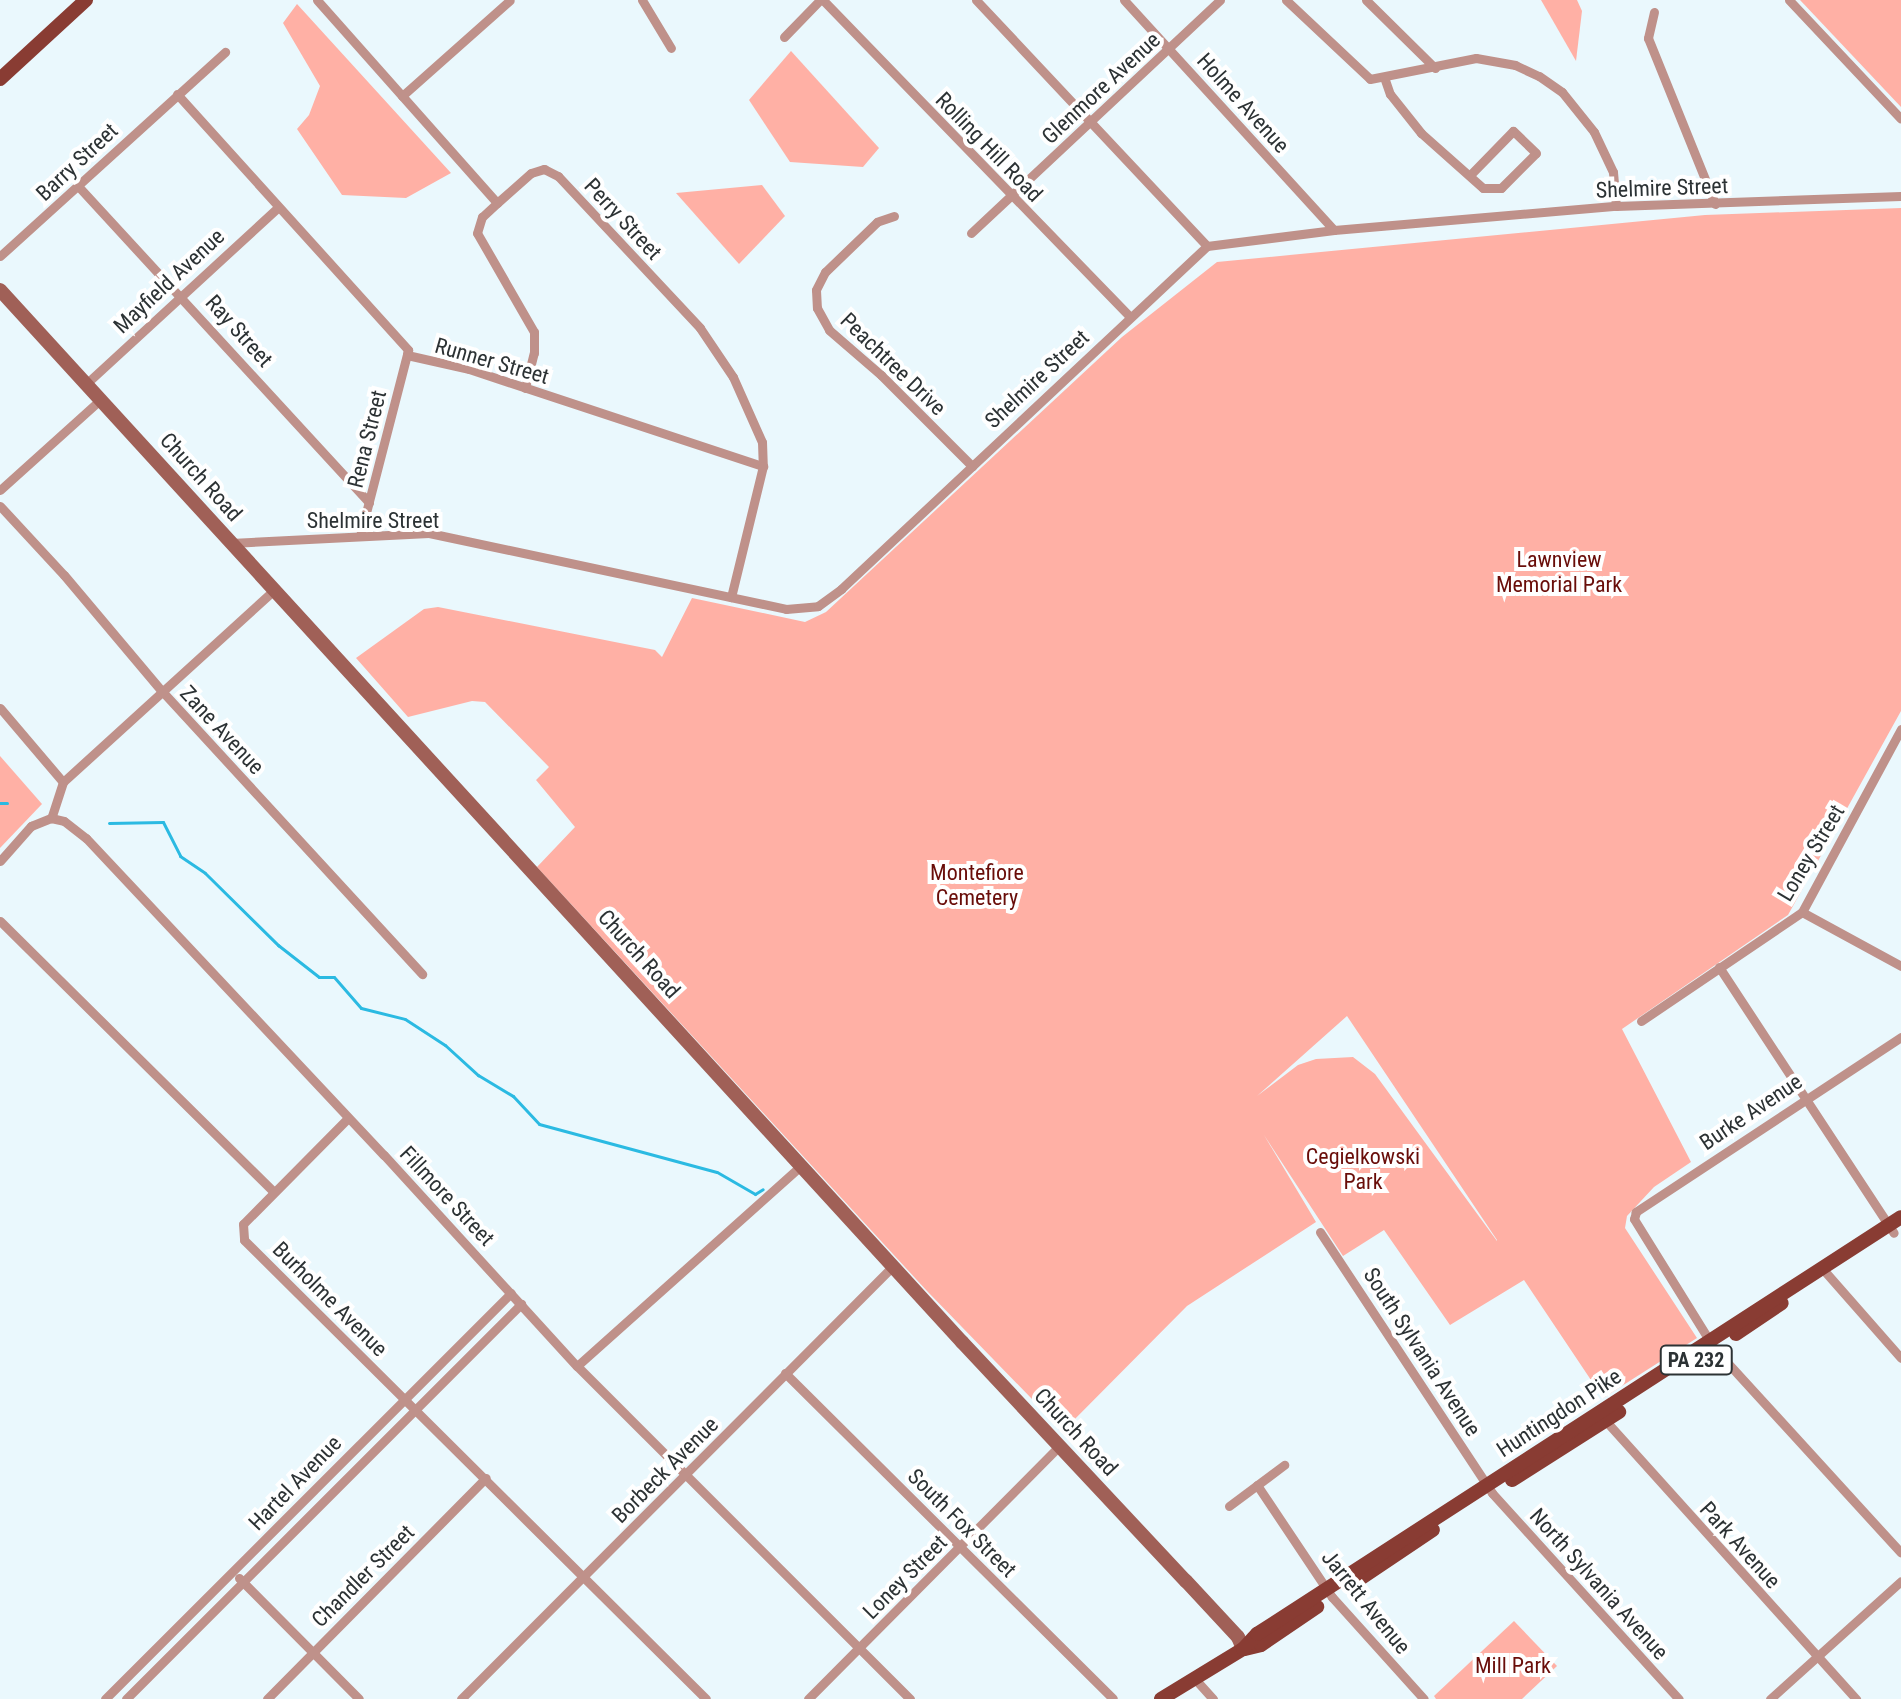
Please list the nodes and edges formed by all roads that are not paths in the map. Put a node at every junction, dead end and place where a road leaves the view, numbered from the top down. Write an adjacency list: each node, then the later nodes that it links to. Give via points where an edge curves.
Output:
1 (86, 0): 19 (main road)
2 (317, 0): 21 (street)
3 (510, 0): 21 (street)
4 (642, 0): 14 (street)
5 (822, 0): 13 (street); 26 (street, Rolling Hill Road)
6 (976, 0): 23 (street)
7 (1124, 0): 15 (street, Holme Avenue)
8 (1220, 0): 15 (street, Glenmore Avenue)
9 (1286, 0): 18 (street, via 1370,79)
10 (1366, 0): 17 (street)
11 (1789, 0): 22 (street)
12 (1654, 12): 29 (street, via 1648,38)
13 (784, 37)
14 (671, 48)
15 (1169, 48): 23 (street, Glenmore Avenue); 33 (street, Holme Avenue)
16 (225, 52): 20 (street, Barry Street)
17 (1435, 68): 18 (street); 30 (street, via 1476,58 1515,65 1562,92 1594,132 1613,172)
18 (1384, 77): 24 (street, via 1390,94 1421,133)
19 (0, 79)
20 (177, 94): 25 (street, Barry Street); 31 (street, Runner Street)
21 (402, 96): 28 (street)
22 (1901, 119)
23 (1092, 121): 26 (street, Glenmore Avenue); 35 (street)
24 (1470, 175): 24 (street, via 1483,188 1501,188 1536,153 1513,131)
25 (78, 186): 36 (street, Barry Street); 38 (street, Ray Street)
26 (1011, 196): 34 (street, Glenmore Avenue); 39 (street, Rolling Hill Road)
27 (1901, 196): 29 (street, Shelmire Street)
28 (497, 203): 42 (street, Perry Street, via 482,217 477,233 534,332); 44 (street, Perry Street, via 531,173 544,169 558,176 700,328 733,377 762,442)
29 (1715, 204): 30 (street, Shelmire Street)
30 (1616, 206): 33 (street, Shelmire Street)
31 (277, 208): 38 (street, Mayfield Avenue); 40 (street, Runner Street)
32 (894, 216): 45 (street, Peachtree Drive, via 877,222 840,253 816,290 817,308 829,330)
33 (1334, 230): 35 (street, Shelmire Street)
34 (971, 233)
35 (1207, 246): 39 (street, Shelmire Street)
36 (0, 256)
37 (0, 290): 41 (street, Church Road)
38 (181, 293): 41 (street, Mayfield Avenue); 47 (street, Ray Street)
39 (1130, 317): 45 (street, Shelmire Street)
40 (408, 350): 42 (street, Runner Street, via 407,355); 47 (street, Rena Street)
41 (87, 383): 43 (street, Church Road)
42 (525, 388): 44 (street, Runner Street)
43 (101, 399): 46 (street); 50 (street, Church Road)
44 (763, 466): 52 (street, Perry Street)
45 (972, 466): 52 (street, Shelmire Street, via 818,606 786,609)
46 (0, 490)
47 (369, 503): 49 (street, Rena Street)
48 (0, 506): 53 (street, Zane Avenue)
49 (360, 536): 50 (street, Shelmire Street); 52 (street, Shelmire Street, via 429,533)
50 (231, 543): 51 (street, Church Road)
51 (273, 591): 53 (street); 68 (street, Church Road)
52 (731, 597)
53 (161, 690): 56 (street); 63 (street, Zane Avenue)
54 (0, 708): 56 (street)
55 (1901, 729): 59 (street, Loney Street)
56 (63, 782): 57 (street)
57 (51, 818): 58 (street, via 31,826); 67 (street, Fillmore Street, via 86,838)
58 (0, 861)
59 (1802, 912): 61 (street); 62 (street, Loney Street)
60 (0, 921): 69 (street)
61 (1901, 966)
62 (1719, 967): 64 (street, Loney Street); 66 (street)
63 (422, 974)
64 (1641, 1021)
65 (1901, 1037): 66 (street, Burke Avenue)
66 (1805, 1097): 70 (street); 76 (street, Burke Avenue, via 1636,1212 1636,1227)
67 (348, 1118): 69 (street, Burholme Avenue); 74 (street, Fillmore Street)
68 (802, 1165): 72 (street, Church Road); 78 (street)
69 (274, 1192): 80 (street, Burholme Avenue, via 243,1224 244,1240)
70 (1896, 1226): 73 (main road, Huntingdon Pike / PA 232)
71 (1320, 1232): 88 (street, South Sylvania Avenue)
72 (893, 1266): 79 (street, Borbeck Avenue); 83 (street, Church Road)
73 (1823, 1270): 76 (main road, Huntingdon Pike / PA 232); 77 (street)
74 (511, 1293): 75 (street, Fillmore Street); 80 (street, Hartel Avenue)
75 (521, 1304): 78 (street, Fillmore Street); 81 (street, Hartel Avenue)
76 (1712, 1344): 82 (main road, Huntingdon Pike / PA 232); 91 (street)
77 (1901, 1358)
78 (577, 1366): 85 (street, Fillmore Street)
79 (785, 1373): 85 (street, Borbeck Avenue); 90 (street, South Fox Street)
80 (404, 1397): 81 (street, Burholme Avenue); 92 (street, Hartel Avenue)
81 (416, 1409): 86 (street, Burholme Avenue); 95 (street, Hartel Avenue)
82 (1602, 1417): 88 (main road, Huntingdon Pike / PA 232); 100 (street, Park Avenue)
83 (1059, 1446): 90 (street, Loney Street); 98 (street, Church Road, via 1238,1637)
84 (1284, 1465): 87 (street)
85 (688, 1475): 93 (street, Borbeck Avenue); 97 (street, Fillmore Street)
86 (486, 1478): 93 (street, Burholme Avenue); 99 (street, Chandler Street)
87 (1257, 1485): 89 (street); 96 (street, Jarrett Avenue)
88 (1490, 1489): 96 (main road, Huntingdon Pike / PA 232); 114 (street, North Sylvania Avenue)
89 (1229, 1506)
90 (961, 1547): 97 (street, Loney Street); 110 (street, South Fox Street)
91 (1901, 1553)
92 (233, 1572): 95 (street); 102 (street, Hartel Avenue)
93 (583, 1576): 106 (street, Borbeck Avenue); 107 (street, Burholme Avenue)
94 (1901, 1581): 100 (street)
95 (242, 1582): 99 (street); 103 (street, Hartel Avenue)
96 (1330, 1593): 98 (main road, Huntingdon Pike / PA 232, via 1261,1645); 113 (street, Jarrett Avenue)
97 (860, 1648): 108 (street, Loney Street); 109 (street, Fillmore Street)
98 (1243, 1649): 101 (main road, Huntingdon Pike / PA 232)
99 (313, 1652): 104 (street, Chandler Street); 105 (street)
100 (1818, 1657): 115 (street); 116 (street, Park Avenue)
101 (1195, 1679): 111 (main road, Huntingdon Pike / PA 232); 112 (street)
102 (105, 1699)
103 (126, 1699)
104 (267, 1699)
105 (359, 1699)
106 (461, 1699)
107 (706, 1699)
108 (808, 1699)
109 (910, 1699)
110 (1113, 1699)
111 (1161, 1699)
112 (1213, 1699)
113 (1424, 1699)
114 (1679, 1699)
115 (1770, 1699)
116 (1856, 1699)

